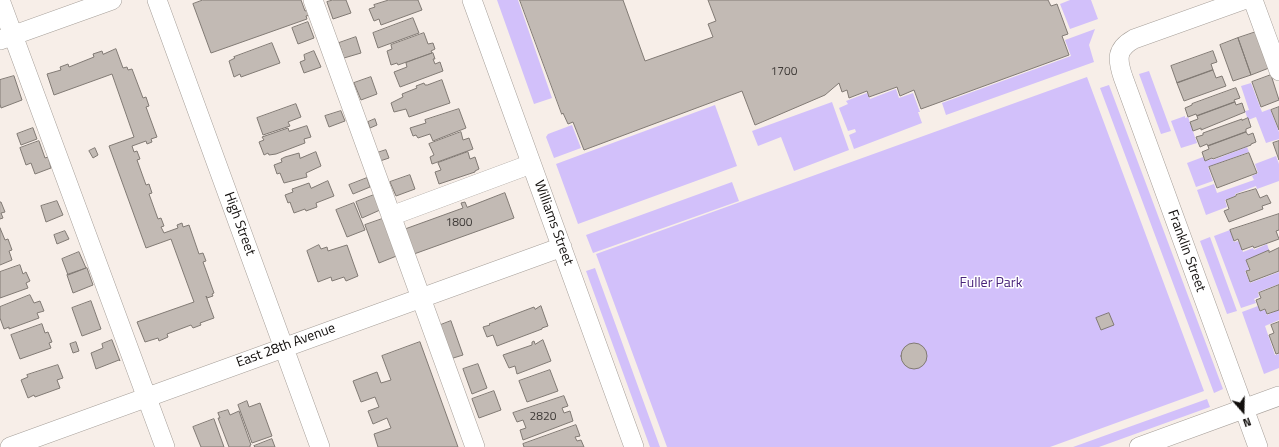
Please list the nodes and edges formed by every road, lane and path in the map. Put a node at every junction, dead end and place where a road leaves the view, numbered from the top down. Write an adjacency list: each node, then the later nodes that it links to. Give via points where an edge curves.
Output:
1 (0, 0): 8 (street)
2 (112, 0): 8 (street)
3 (157, 0): 14 (street, High Street)
4 (313, 0): 11 (street)
5 (472, 0): 10 (street, Williams Street)
6 (1242, 0): 17 (street, Franklin Street, via 1134,39 1123,47 1118,61)
7 (1253, 0): 9 (street)
8 (6, 38): 15 (street)
9 (1279, 71)
10 (531, 164): 11 (street); 12 (street, Williams Street)
11 (391, 216): 13 (street)
12 (562, 247): 13 (street, East 28th Avenue); 22 (street, Williams Street)
13 (421, 298): 14 (street, East 28th Avenue); 21 (street)
14 (284, 347): 15 (street, East 28th Avenue); 20 (street, High Street)
15 (147, 396): 18 (street, East 28th Avenue); 19 (street)
16 (1279, 396): 17 (street)
17 (1244, 409): 23 (street); 24 (street, Franklin Street)
18 (10, 447)
19 (165, 447)
20 (320, 447)
21 (476, 447)
22 (634, 447)
23 (1139, 447)
24 (1258, 447)

